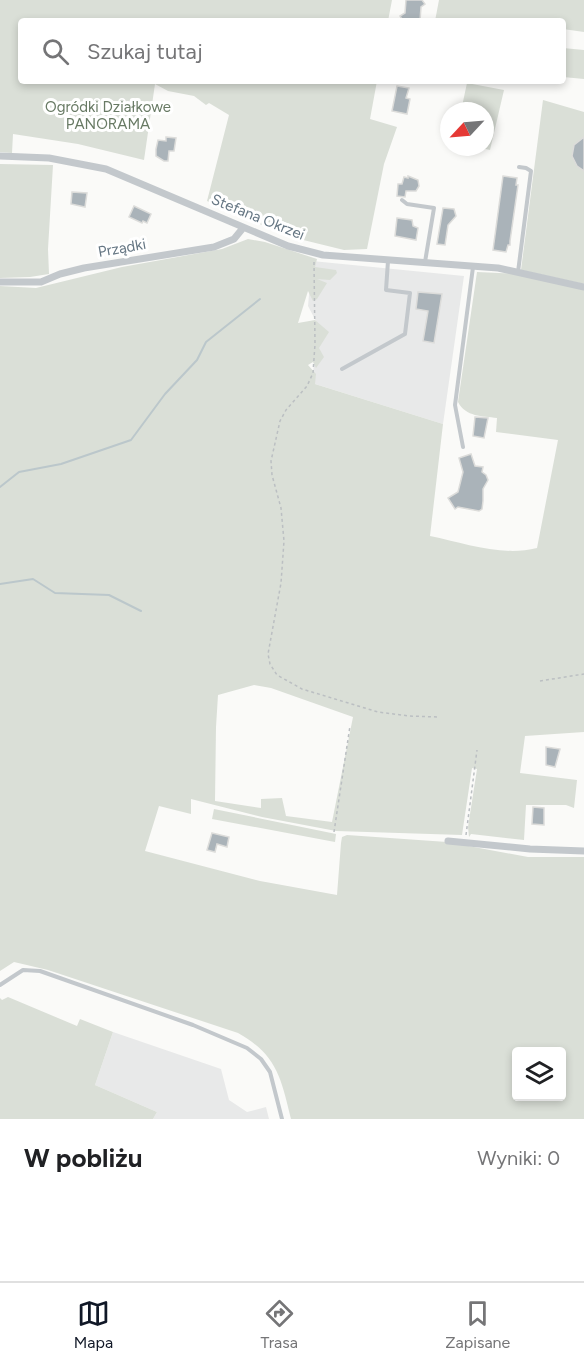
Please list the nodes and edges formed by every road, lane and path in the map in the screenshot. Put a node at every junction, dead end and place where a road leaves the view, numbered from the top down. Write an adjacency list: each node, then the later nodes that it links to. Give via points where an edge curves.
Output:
1 (0, 156): 4 (street, Stefana Okrzei, via 49,158 106,169)
2 (519, 167): 9 (lane, via 531,171)
3 (402, 200): 7 (lane, via 434,208)
4 (243, 228): 5 (street, Stefana Okrzei); 10 (street, Prządki, via 234,239 214,247 84,268 41,282)
5 (314, 253): 6 (street, Stefana Okrzei); 16 (path, via 313,373 280,421 271,461 284,541 268,654 270,664 277,675 302,689 378,711)
6 (388, 260): 7 (street, Stefana Okrzei); 12 (lane, via 386,290 410,293 405,334)
7 (425, 262): 8 (street, Stefana Okrzei)
8 (473, 266): 9 (street, Stefana Okrzei); 13 (lane, via 455,405)
9 (518, 272): 11 (street, Stefana Okrzei)
10 (0, 282)
11 (584, 287)
12 (342, 369)
13 (463, 447)
14 (584, 674): 15 (path)
15 (540, 681)
16 (439, 717)
17 (350, 726): 19 (path)
18 (477, 750): 21 (path)
19 (334, 832)
20 (448, 841): 21 (street)
21 (466, 842): 22 (street)
22 (584, 851)
23 (0, 985): 24 (lane, via 23,970 40,971 239,1043 261,1059 270,1072)
24 (282, 1119)

